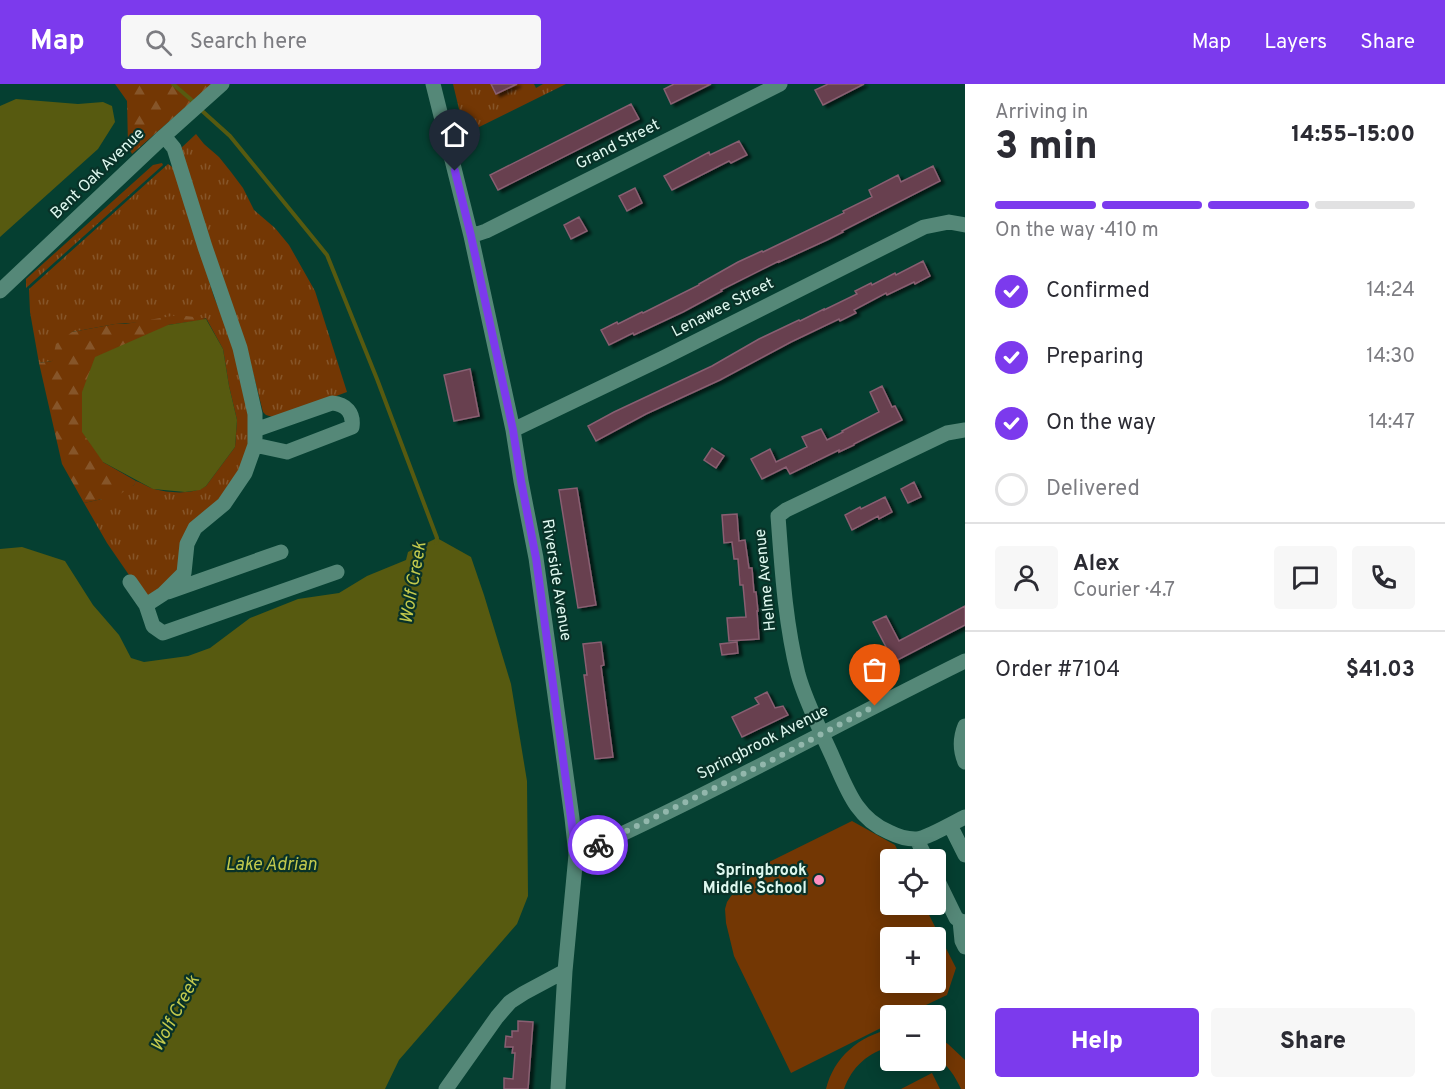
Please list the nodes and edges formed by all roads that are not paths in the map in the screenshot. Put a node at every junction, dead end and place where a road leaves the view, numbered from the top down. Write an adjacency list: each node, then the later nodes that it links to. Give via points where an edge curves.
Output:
1 (222, 84): 4 (street, Bent Oak Avenue)
2 (433, 84): 6 (street, Riverside Avenue)
3 (780, 84): 6 (street, Grand Street)
4 (164, 136): 7 (street, Bent Oak Avenue); 10 (street, via 174,148 240,348 255,414)
5 (965, 225): 8 (street, Lenawee Street, via 949,222 924,227)
6 (471, 236): 8 (street, Riverside Avenue)
7 (0, 291)
8 (513, 430): 24 (street, Riverside Avenue, via 536,558)
9 (965, 430): 18 (street, Helme Avenue, via 947,434 778,516 791,638 799,676)
10 (255, 438): 10 (street, via 332,403 347,408 353,422 352,427 287,452); 14 (street, via 245,473 224,504 195,528 187,544 184,573)
11 (281, 552): 14 (street)
12 (337, 572): 15 (street, via 163,633 153,626)
13 (130, 582): 15 (street)
14 (163, 594): 15 (street)
15 (146, 605)
16 (965, 661): 18 (street, Springbrook Avenue)
17 (965, 726): 19 (street, via 960,747)
18 (821, 733): 22 (street, via 862,813 879,828); 24 (street, Springbrook Avenue)
19 (965, 762)
20 (965, 817): 21 (street)
21 (950, 825): 22 (street); 25 (street)
22 (918, 840): 23 (street)
23 (922, 849)
24 (576, 855): 29 (street, Riverside Avenue)
25 (965, 855)
26 (946, 898): 27 (street, via 956,918)
27 (963, 921): 28 (street)
28 (965, 946)
29 (565, 971): 30 (street, via 510,1002); 31 (street, Riverside Avenue)
30 (446, 1089)
31 (558, 1089)

